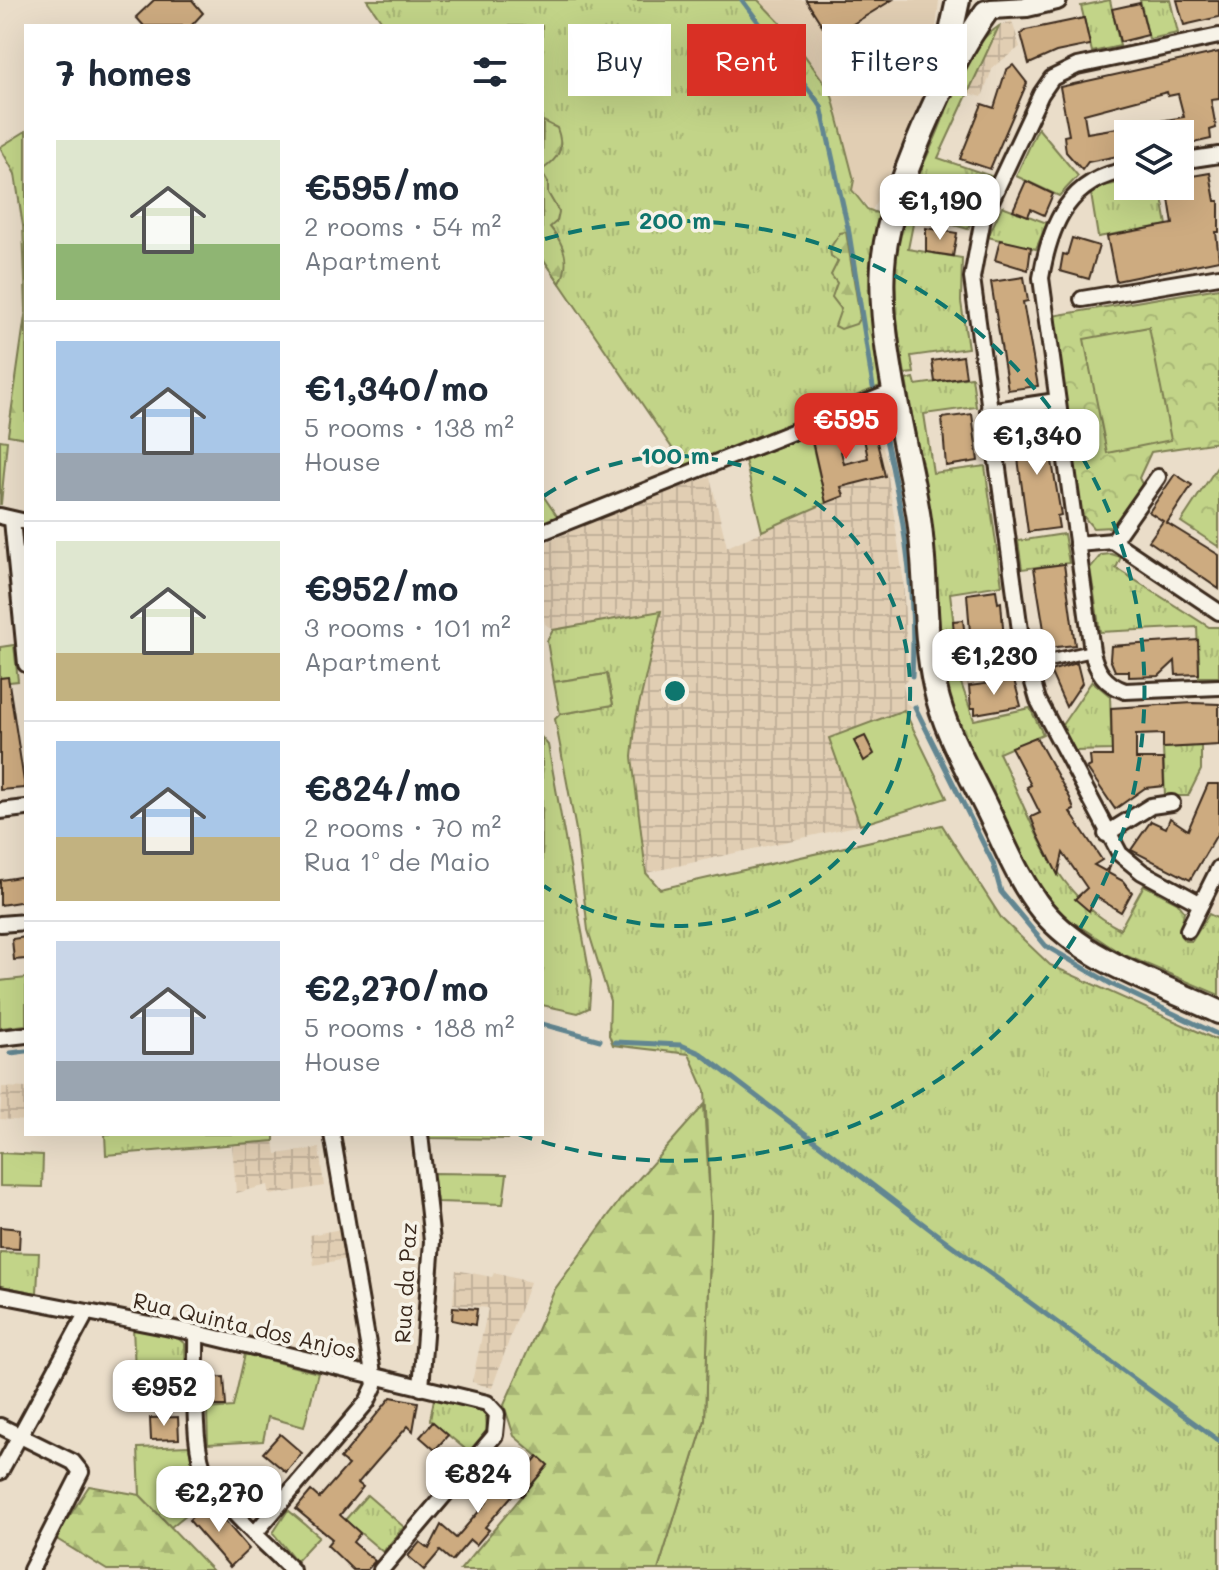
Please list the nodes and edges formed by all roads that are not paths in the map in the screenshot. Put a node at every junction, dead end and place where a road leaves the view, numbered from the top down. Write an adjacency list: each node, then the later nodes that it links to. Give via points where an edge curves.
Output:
1 (959, 0): 3 (main road, via 972,11); 5 (main road)
2 (1057, 0): 3 (main road)
3 (992, 7): 5 (main road, via 958,55)
4 (1219, 36): 13 (street, via 1077,66 1046,85 987,210 973,256 973,302)
5 (935, 106): 11 (main road, via 891,215 884,257)
6 (1219, 155): 7 (street)
7 (1194, 159)
8 (1114, 173): 12 (street, via 1100,176 1071,198 1044,263 1041,293)
9 (1219, 276): 10 (street)
10 (1082, 299)
11 (895, 391): 16 (street); 35 (main road, via 918,513 935,687 1019,875 1044,912 1092,951)
12 (1056, 401): 13 (street); 18 (street)
13 (988, 411): 21 (street)
14 (1158, 477): 17 (street)
15 (13, 519): 20 (street)
16 (544, 531)
17 (1113, 541): 18 (street); 19 (street)
18 (1077, 544): 22 (street)
19 (1219, 612)
20 (24, 642)
21 (1022, 645): 23 (street); 24 (street)
22 (1092, 651): 24 (street); 25 (street, via 1100,674 1125,691)
23 (940, 658)
24 (1026, 666): 29 (street)
25 (1219, 687)
26 (1172, 803): 29 (street, via 1151,806)
27 (24, 808): 28 (street)
28 (0, 811)
29 (1106, 834): 31 (street, via 1130,863)
30 (1219, 868): 31 (street)
31 (1201, 904): 34 (street)
32 (24, 922): 33 (street)
33 (0, 924)
34 (1188, 930)
35 (1219, 1010)
36 (24, 1035): 37 (street)
37 (0, 1038)
38 (332, 1136): 43 (street)
39 (420, 1136): 44 (street, Rua da Paz, via 432,1241)
40 (0, 1295): 41 (street, Rua Quinta dos Anjos)
41 (87, 1312): 42 (street, Rua Quinta dos Anjos); 46 (street)
42 (196, 1333): 43 (street, Rua Quinta dos Anjos); 48 (street, via 203,1469 217,1492)
43 (374, 1379): 44 (street, Rua Quinta dos Anjos); 48 (street, via 367,1402)
44 (421, 1388): 51 (street, Rua Quinta dos Anjos, via 479,1399 497,1414 495,1435)
45 (0, 1426): 46 (street)
46 (21, 1435): 47 (street); 49 (street, via 73,1462 81,1472)
47 (0, 1472)
48 (256, 1532): 50 (street)
49 (31, 1570)
50 (292, 1570)
51 (381, 1570)

